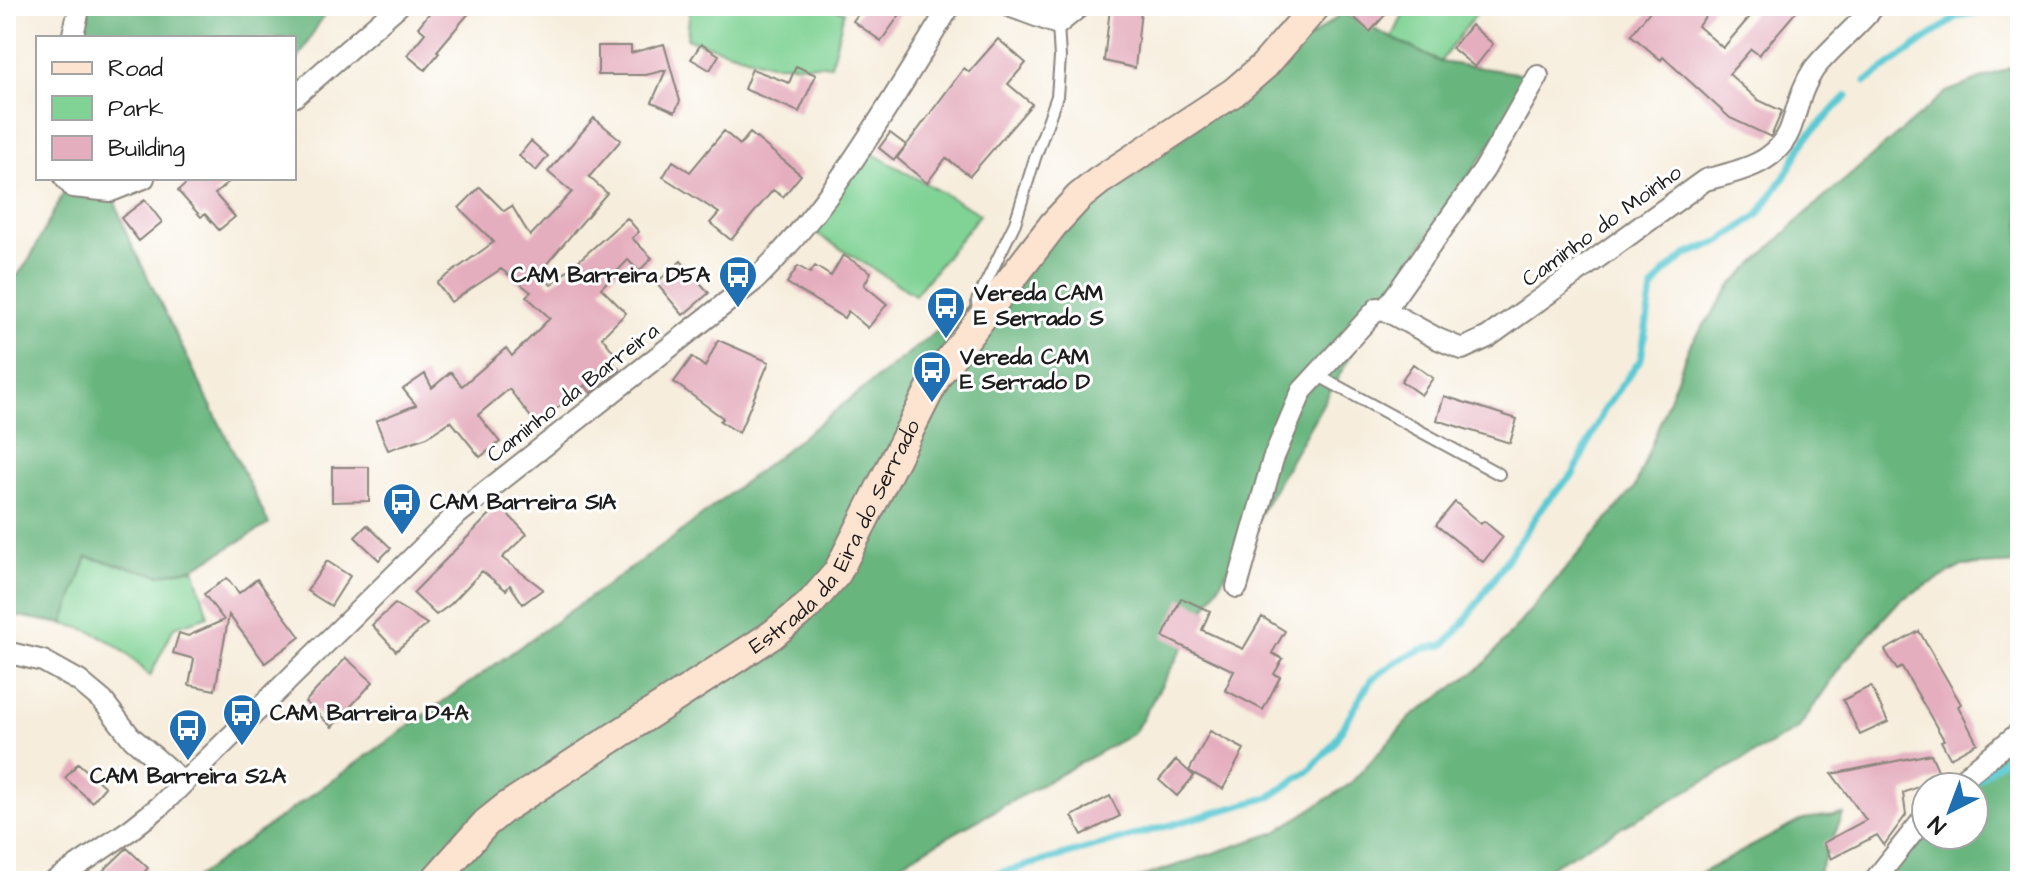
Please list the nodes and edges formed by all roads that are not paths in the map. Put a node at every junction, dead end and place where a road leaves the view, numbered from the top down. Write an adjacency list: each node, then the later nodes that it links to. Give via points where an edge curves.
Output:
1 (80, 6): 9 (street)
2 (398, 6): 11 (street)
3 (950, 6): 22 (street, Caminho da Barreira, via 864,144 790,246 755,280 454,517)
4 (1009, 6): 8 (street)
5 (1080, 6): 8 (street)
6 (1316, 6): 15 (main road, Estrada da Eira do Serrado, via 1234,92 1079,197)
7 (1874, 6): 14 (street, Caminho do Moinho, via 1811,73 1782,146 1746,169 1705,180 1488,337 1462,349)
8 (1058, 24): 15 (lane, via 1057,96 1015,223 977,301)
9 (72, 36)
10 (1538, 76): 14 (street, via 1484,170)
11 (296, 95)
12 (67, 180): 13 (street, via 73,187 111,191)
13 (139, 180)
14 (1385, 310): 16 (street, via 1378,308)
15 (978, 321): 25 (main road, Estrada da Eira do Serrado, via 937,376 849,553 809,605 772,635 506,807)
16 (1317, 375): 17 (lane); 18 (street, via 1302,391 1273,459)
17 (1499, 474)
18 (1237, 587)
19 (6, 652): 22 (street, via 43,661 79,681)
20 (2020, 732): 21 (street)
21 (1972, 771)
22 (183, 782): 24 (street, Caminho da Barreira, via 130,830)
23 (1910, 836): 26 (street)
24 (55, 881)
25 (434, 881)
26 (1874, 881)

